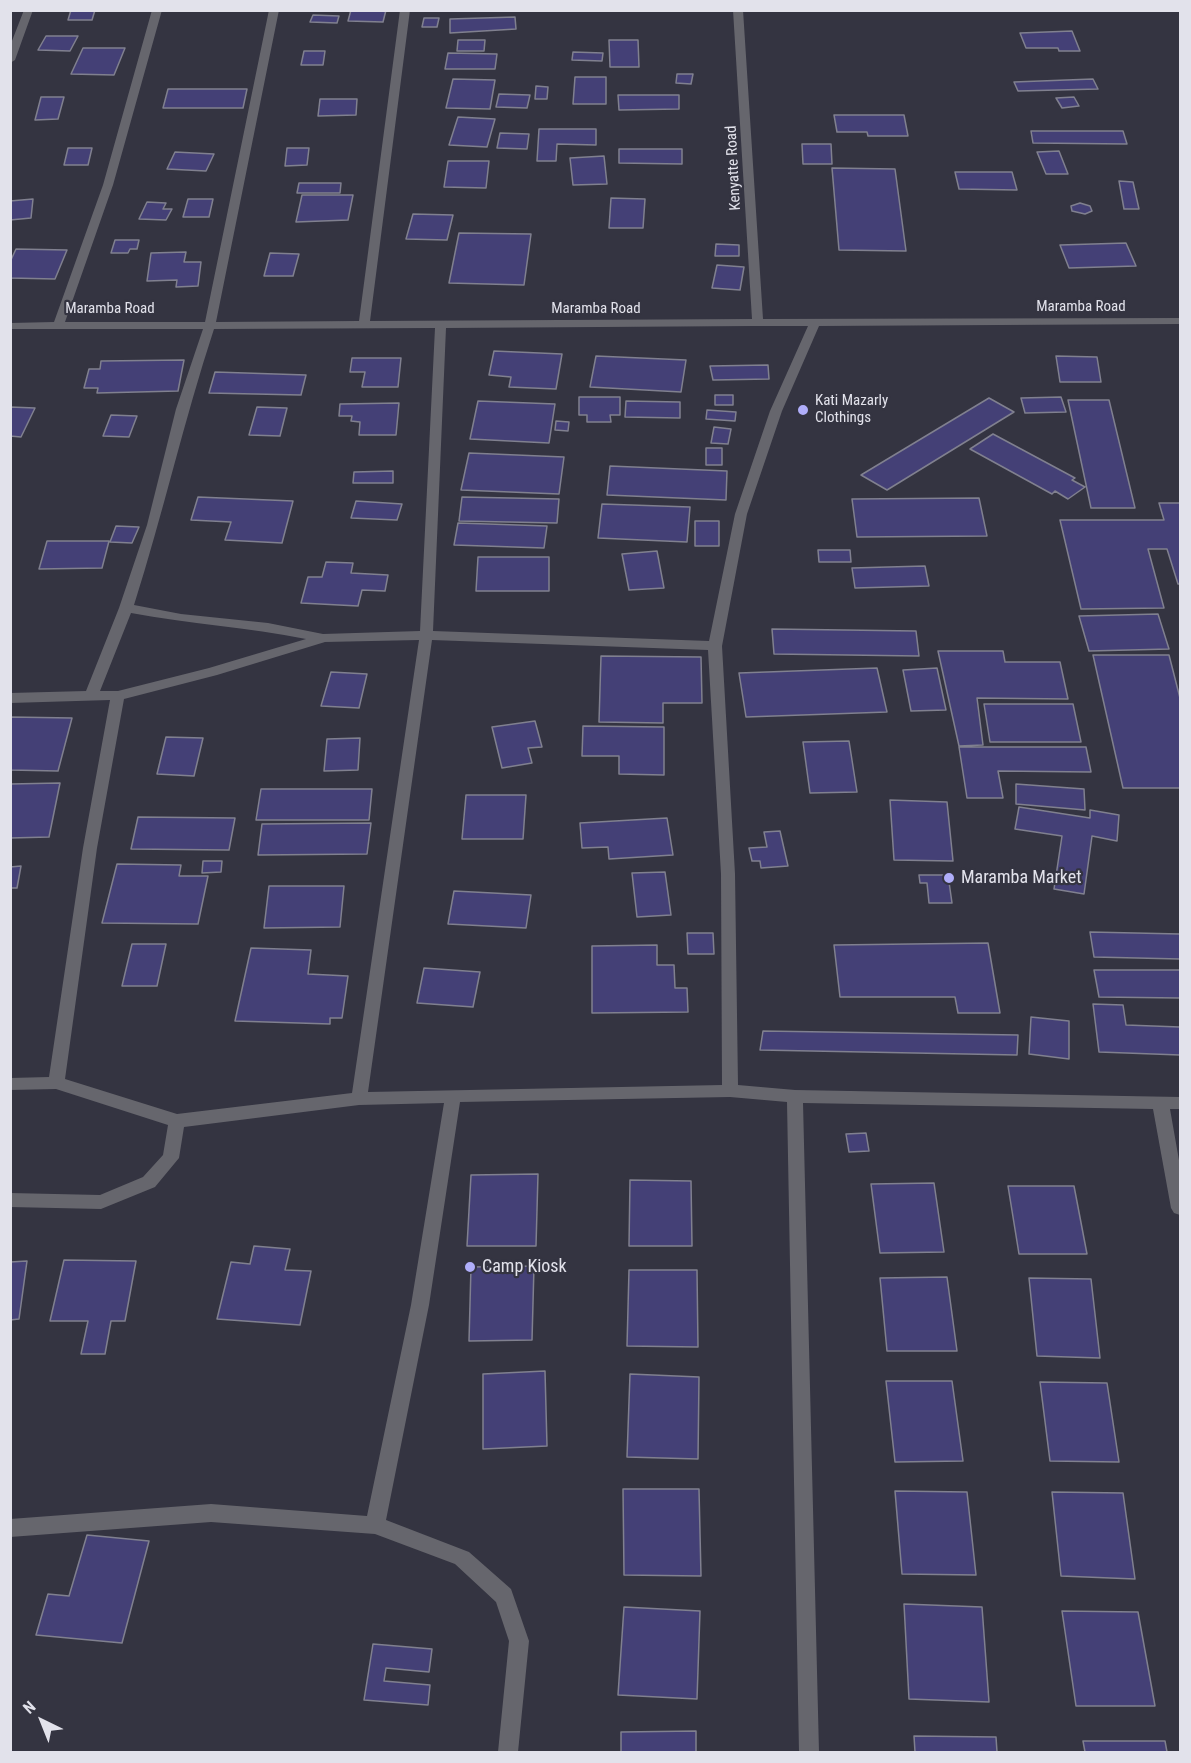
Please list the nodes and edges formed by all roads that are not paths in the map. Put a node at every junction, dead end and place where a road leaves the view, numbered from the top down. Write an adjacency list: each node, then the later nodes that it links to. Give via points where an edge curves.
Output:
1 (29, 10): 6 (street)
2 (157, 10): 10 (street, via 108,185)
3 (274, 10): 11 (street)
4 (405, 10): 12 (street)
5 (738, 10): 13 (street, Kenyatte Road)
6 (10, 60)
7 (1180, 321): 8 (street, Maramba Road)
8 (815, 322): 13 (street, Maramba Road); 18 (street, via 776,411 741,514)
9 (441, 323): 12 (street, Maramba Road); 13 (street, Maramba Road); 16 (street)
10 (59, 324): 11 (street, Maramba Road); 14 (street, Maramba Road)
11 (210, 324): 12 (street, Maramba Road); 15 (street)
12 (364, 324)
13 (758, 324)
14 (10, 326)
15 (126, 608): 17 (street); 19 (street)
16 (426, 635): 17 (street); 18 (street); 27 (street)
17 (323, 638): 20 (street)
18 (715, 646): 24 (street, via 728,874)
19 (91, 694): 20 (street); 21 (street)
20 (118, 696): 22 (street, via 90,848)
21 (10, 698)
22 (56, 1083): 23 (street); 30 (street)
23 (10, 1084)
24 (730, 1091): 25 (street); 26 (street)
25 (453, 1096): 27 (street); 34 (street, via 420,1305)
26 (795, 1096): 28 (street); 37 (street)
27 (359, 1099): 30 (street)
28 (1160, 1102): 29 (street); 31 (street)
29 (1180, 1103)
30 (177, 1121): 32 (street, via 171,1158 149,1182 101,1202)
31 (1175, 1144): 33 (street)
32 (10, 1200)
33 (1180, 1208)
34 (375, 1525): 35 (street, via 211,1513); 36 (street, via 462,1558 504,1596 519,1641)
35 (10, 1528)
36 (508, 1752)
37 (809, 1752)

